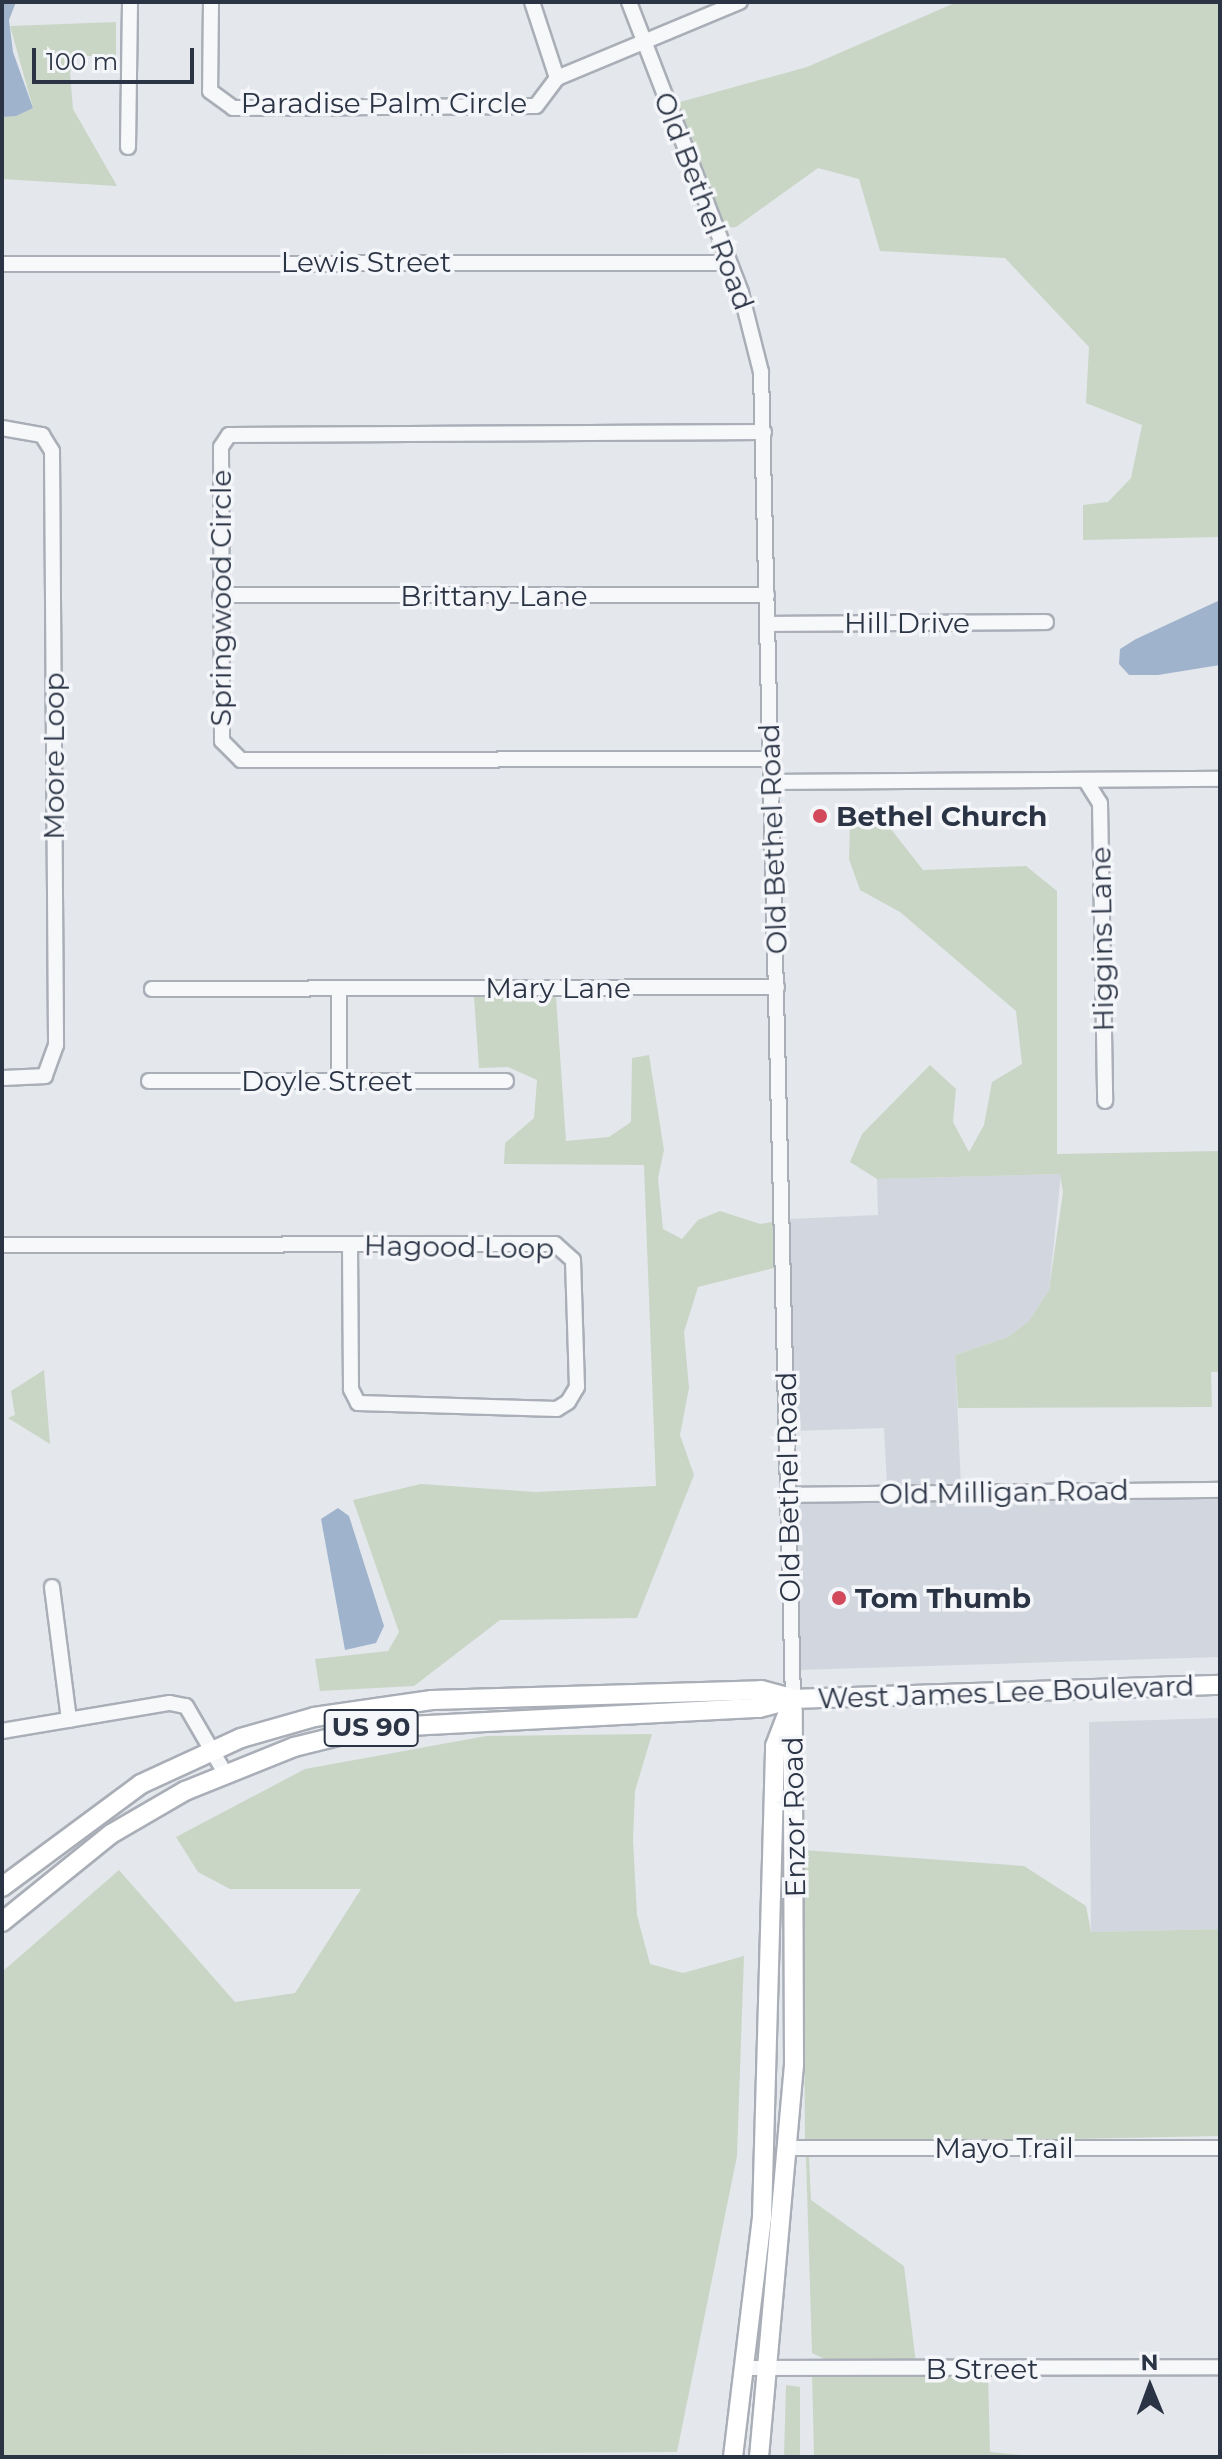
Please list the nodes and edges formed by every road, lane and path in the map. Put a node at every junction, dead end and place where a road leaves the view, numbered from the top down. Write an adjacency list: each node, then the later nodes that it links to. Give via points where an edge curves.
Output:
1 (130, 2): 8 (street)
2 (211, 2): 7 (street, Paradise Palm Circle, via 210,91 233,108 536,106)
3 (532, 2): 7 (street, Paradise Palm Circle)
4 (629, 2): 6 (street, Old Bethel Road)
5 (733, 4): 6 (street)
6 (643, 41): 7 (street); 9 (street, Old Bethel Road)
7 (557, 78)
8 (128, 147)
9 (729, 263): 10 (street, Lewis Street); 12 (street, Old Bethel Road, via 756,344)
10 (2, 264)
11 (2, 428): 24 (street, Moore Loop, via 42,435 52,451 56,1045 45,1076)
12 (764, 432): 13 (street, Springwood Circle, via 236,432 221,447); 14 (street, Old Bethel Road)
13 (220, 595): 14 (street, Brittany Lane); 17 (street, Springwood Circle, via 222,741 241,760)
14 (767, 595): 16 (street, Old Bethel Road)
15 (1046, 622): 16 (street, Hill Drive)
16 (767, 624): 17 (street, Old Bethel Road)
17 (771, 759): 20 (street, Old Bethel Road)
18 (1220, 779): 19 (street)
19 (1086, 781): 20 (street); 28 (street, Higgins Lane, via 1100,803)
20 (772, 782): 21 (street, Old Bethel Road)
21 (777, 987): 22 (street, Mary Lane); 32 (street, Old Bethel Road)
22 (339, 988): 23 (street, Mary Lane); 25 (street)
23 (152, 989)
24 (2, 1078)
25 (339, 1080): 26 (street, Doyle Street); 27 (street, Doyle Street)
26 (149, 1081)
27 (506, 1081)
28 (1105, 1101)
29 (350, 1244): 29 (street, Hagood Loop, via 566,1249 573,1260 577,1387 568,1402 557,1409 358,1403 351,1389); 30 (street, Hagood Loop)
30 (2, 1245)
31 (1220, 1490): 32 (street, Old Milligan Road)
32 (788, 1495): 35 (street, Old Bethel Road)
33 (52, 1587): 36 (street)
34 (1220, 1685): 35 (main road, West James Lee Boulevard / US 90)
35 (793, 1699): 38 (main road, West James Lee Boulevard / US 90, via 761,1690 395,1703 314,1717); 39 (main road, West James Lee Boulevard / US 90, via 759,1708 407,1722 333,1736); 42 (main road, Enzor Road); 45 (main road, Enzor Road, via 775,1746 762,2217)
36 (69, 1720): 37 (street); 38 (street, via 186,1706)
37 (2, 1731)
38 (213, 1750): 39 (street); 40 (main road, West James Lee Boulevard / US 90, via 109,1803)
39 (225, 1773): 41 (main road, West James Lee Boulevard / US 90, via 111,1834)
40 (2, 1887)
41 (2, 1922)
42 (789, 2148): 43 (street, Mayo Trail); 46 (main road, Enzor Road)
43 (1220, 2148)
44 (1220, 2367): 46 (street, B Street)
45 (744, 2368): 46 (street, B Street); 47 (main road, Enzor Road)
46 (770, 2368): 48 (main road, Enzor Road)
47 (733, 2457)
48 (759, 2457)

